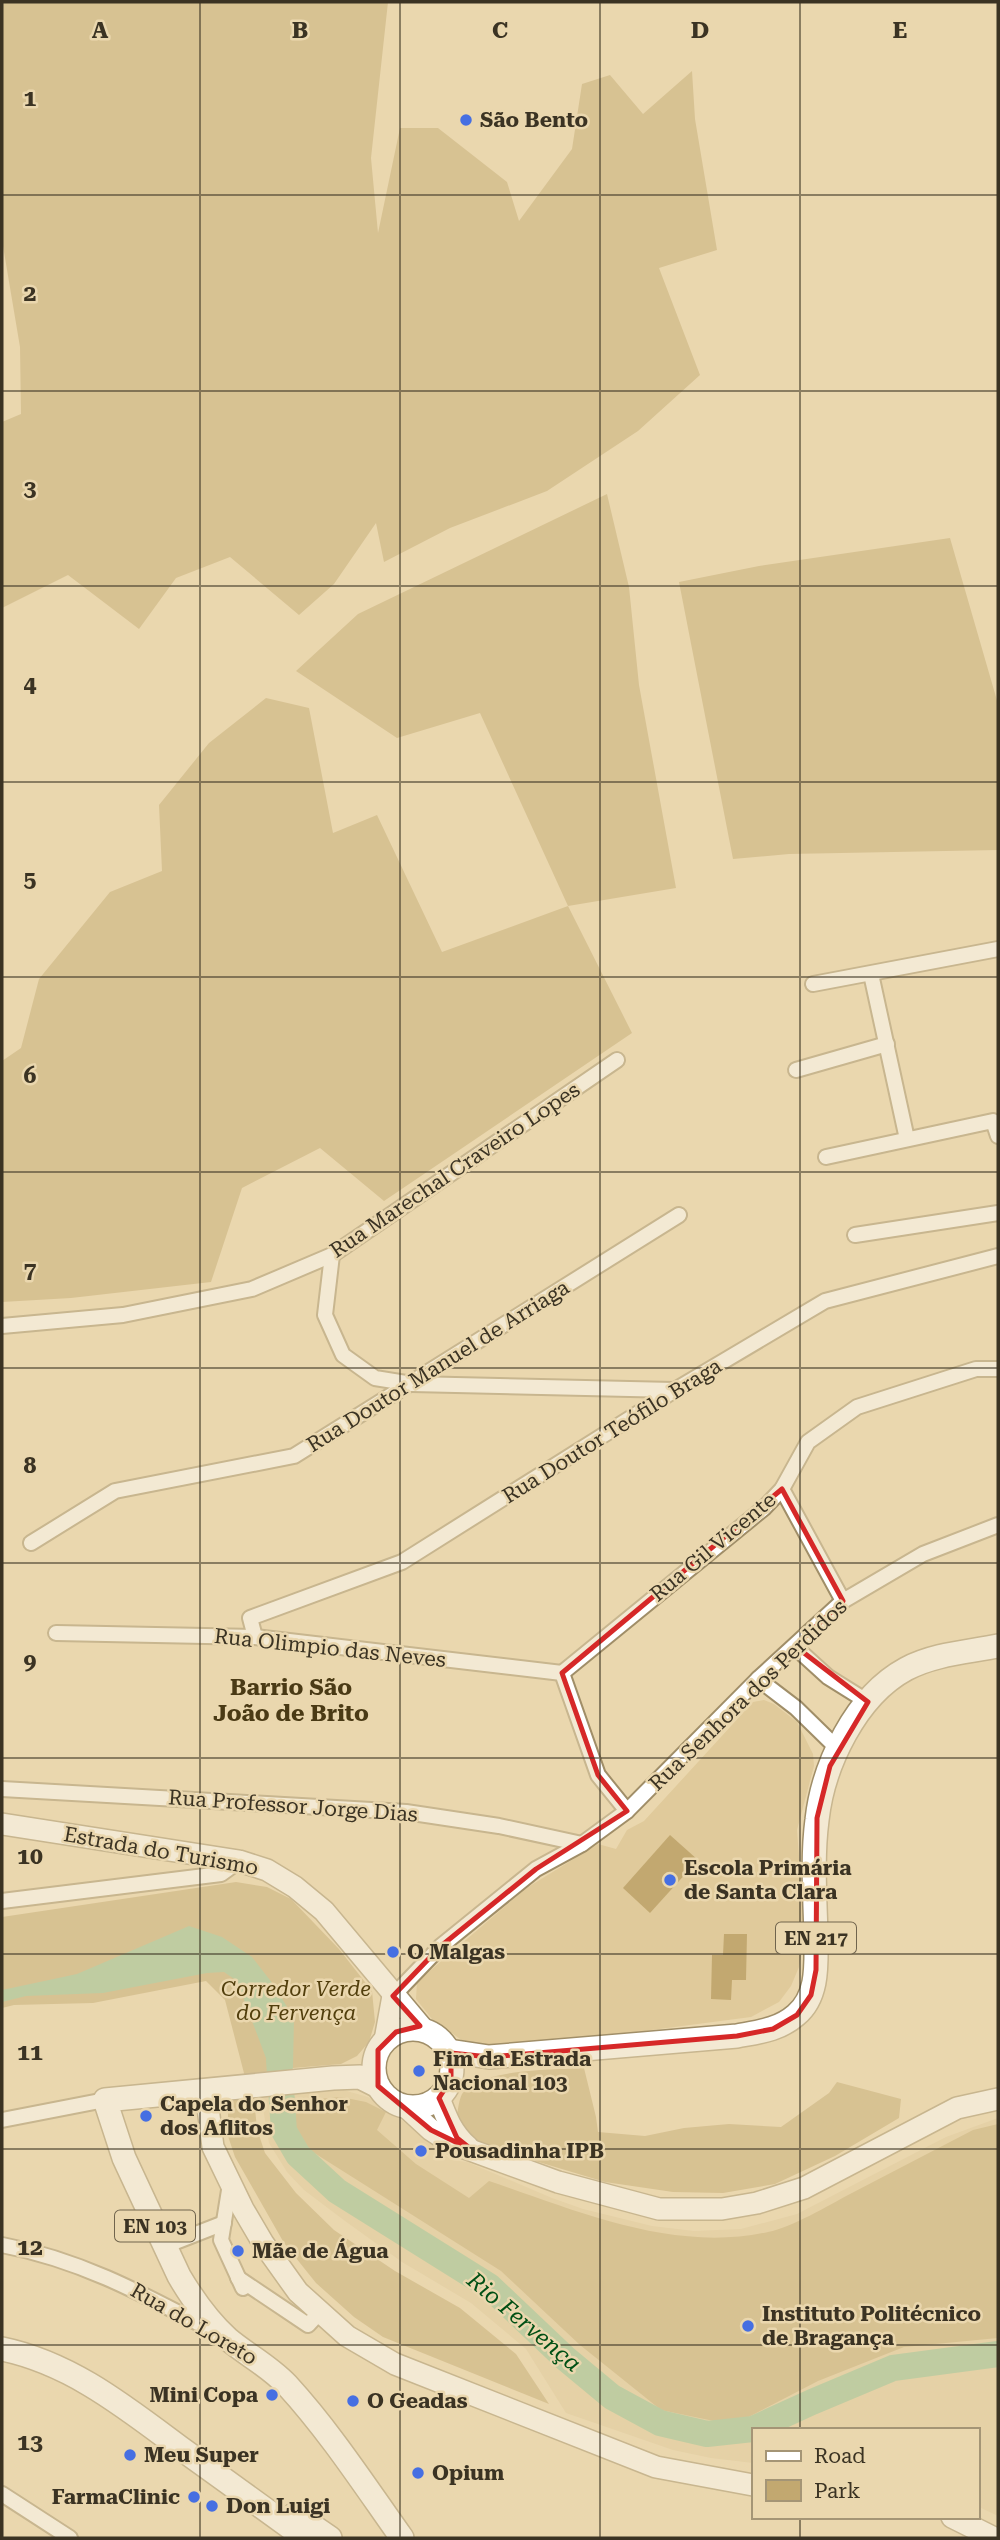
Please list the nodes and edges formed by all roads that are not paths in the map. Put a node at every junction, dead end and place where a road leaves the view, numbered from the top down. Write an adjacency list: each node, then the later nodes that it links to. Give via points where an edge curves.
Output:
1 (998, 949): 2 (street)
2 (872, 974): 3 (street); 4 (street)
3 (813, 984)
4 (887, 1044): 6 (street); 9 (street)
5 (617, 1060): 14 (street, Rua Marechal Craveiro Lopes)
6 (796, 1070)
7 (996, 1120): 8 (street); 9 (street)
8 (998, 1136)
9 (907, 1139): 10 (street)
10 (826, 1157)
11 (998, 1213): 13 (street)
12 (679, 1215): 18 (street, Rua Doutor Manuel de Arriaga)
13 (855, 1235)
14 (332, 1255): 16 (street, Rua Marechal Craveiro Lopes, via 253,1289 122,1315); 18 (street, via 326,1315 343,1355 376,1378)
15 (998, 1256): 19 (street, Rua Doutor Teófilo Braga, via 825,1301)
16 (2, 1326)
17 (998, 1369): 20 (street, Rua Gil Vicente, via 976,1369 857,1407 808,1442)
18 (412, 1384): 19 (street); 22 (street, Rua Doutor Manuel de Arriaga, via 294,1455 115,1491)
19 (676, 1390): 25 (street, Rua Doutor Teófilo Braga, via 402,1562 250,1618)
20 (782, 1489): 23 (street); 28 (street, Rua Gil Vicente)
21 (998, 1525): 23 (street, Rua Senhora dos Perdidos, via 923,1554)
22 (31, 1543)
23 (844, 1601): 27 (street, Rua Senhora dos Perdidos)
24 (56, 1633): 25 (street, Rua Olimpio das Neves)
25 (255, 1637): 28 (street, Rua Olimpio das Neves)
26 (998, 1646): 30 (main road, EN 217, via 906,1669)
27 (795, 1647): 29 (street, Rua Senhora dos Perdidos); 30 (street, via 828,1677)
28 (562, 1673): 33 (street, via 598,1775)
29 (758, 1679): 31 (street); 33 (street, Rua Senhora dos Perdidos)
30 (868, 1702): 31 (main road, EN 217)
31 (838, 1749): 42 (main road, EN 217, via 817,1818 816,1970 811,1995 797,2015 773,2029 737,2036)
32 (2, 1789): 35 (street, Rua Professor Jorge Dias, via 406,1812)
33 (627, 1811): 35 (street, Rua Senhora dos Perdidos)
34 (2, 1824): 36 (street, Estrada do Turismo)
35 (582, 1844): 38 (street, Rua Senhora dos Perdidos, via 536,1869 441,1946)
36 (239, 1861): 37 (street, via 221,1874); 38 (street, Estrada do Turismo, via 267,1870 324,1911)
37 (2, 1901)
38 (393, 1996): 39 (street, Estrada do Turismo); 40 (street)
39 (423, 2029): 40 (main road, via 396,2032); 41 (main road)
40 (381, 2045): 43 (main road, via 370,2063); 44 (main road, via 374,2062)
41 (449, 2051): 42 (main road, EN 217); 45 (main road, via 452,2060)
42 (489, 2057): 45 (main road, EN 217, via 465,2069)
43 (333, 2078): 44 (main road, via 359,2077); 46 (main road)
44 (378, 2086): 49 (main road)
45 (445, 2089): 49 (main road, via 429,2104); 51 (street, via 446,2119 457,2138)
46 (206, 2092): 48 (main road); 52 (street, via 214,2147)
47 (998, 2099): 51 (street, via 957,2108 804,2188 722,2209 659,2209 558,2182)
48 (105, 2100): 50 (street); 55 (main road, EN 103, via 124,2158)
49 (406, 2107): 51 (street, via 431,2130)
50 (2, 2120)
51 (472, 2150)
52 (230, 2184): 53 (street); 56 (street, via 263,2243)
53 (224, 2223): 55 (street); 56 (street, via 221,2241 240,2283 309,2325)
54 (2, 2245): 57 (street, Rua do Loreto, via 40,2252 122,2282)
55 (165, 2246): 57 (main road, EN 103, via 190,2294)
56 (319, 2313): 60 (street, via 347,2336 407,2369 656,2467)
57 (228, 2339): 66 (main road, Rua do Loreto / EN 103, via 286,2385 333,2441)
58 (2, 2349): 62 (main road, via 69,2373 112,2397)
59 (2, 2362): 65 (main road, via 63,2384 106,2408)
60 (752, 2485)
61 (2, 2494): 64 (street)
62 (260, 2505): 67 (main road); 68 (main road, via 288,2509)
63 (956, 2519): 69 (street)
64 (62, 2535)
65 (278, 2535)
66 (400, 2536)
67 (305, 2538)
68 (330, 2538)
69 (994, 2538)

